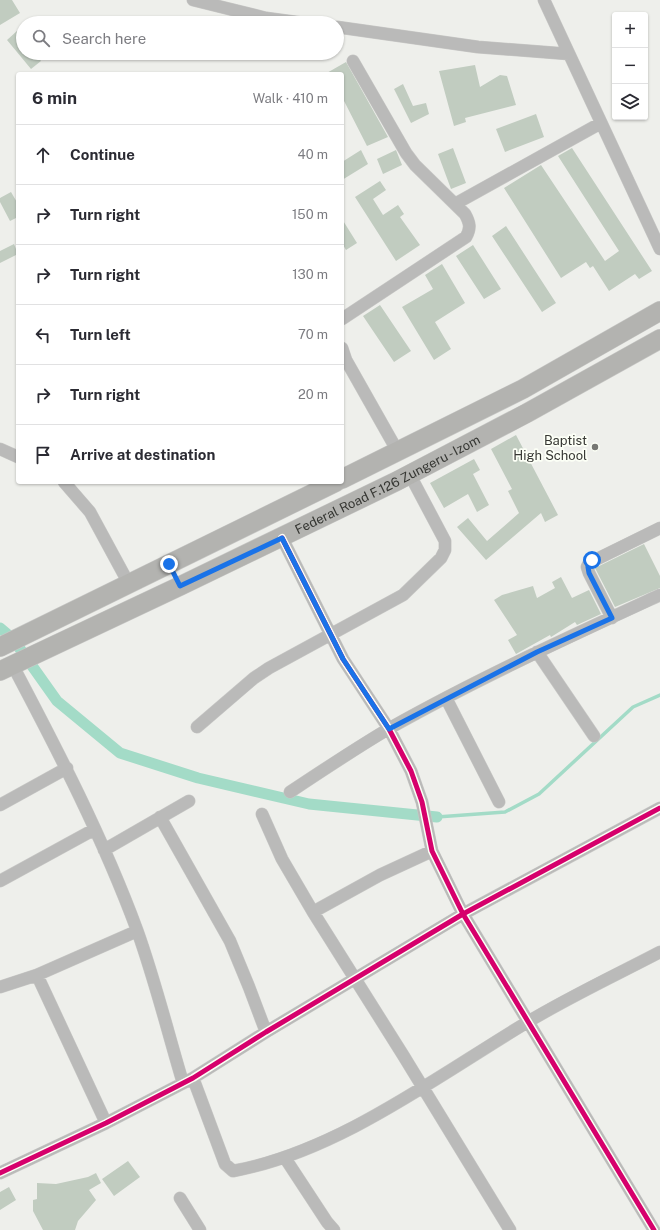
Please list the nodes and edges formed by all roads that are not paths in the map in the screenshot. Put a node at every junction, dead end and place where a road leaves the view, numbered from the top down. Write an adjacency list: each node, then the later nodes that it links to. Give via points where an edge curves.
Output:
1 (193, 0): 3 (street)
2 (544, 0): 5 (street)
3 (258, 16)
4 (344, 28): 5 (street, via 478,47)
5 (569, 54): 7 (street)
6 (353, 61): 8 (street, via 406,153)
7 (601, 123): 8 (street); 9 (street)
8 (455, 204): 11 (street, via 470,222 470,230 466,237)
9 (660, 249)
10 (660, 311): 15 (main road, Federal Road F.126 Zungeru - Izom, via 523,389)
11 (344, 318)
12 (660, 339): 17 (main road, Federal Road F.126 Zungeru - Izom, via 527,414)
13 (344, 354): 15 (street)
14 (0, 449): 16 (street)
15 (398, 452): 18 (main road, Federal Road F.126 Zungeru - Izom)
16 (16, 456)
17 (410, 475): 22 (main road, Federal Road F.126 Zungeru - Izom); 28 (street, via 445,541 445,550 441,558 403,594)
18 (344, 478)
19 (66, 484): 24 (street, via 90,512)
20 (332, 484): 23 (main road, Federal Road F.126 Zungeru - Izom)
21 (660, 528): 27 (street, via 589,562 589,573)
22 (282, 538): 25 (main road, Federal Road F.126 Zungeru - Izom); 28 (street)
23 (169, 564): 24 (main road, Federal Road F.126 Zungeru - Izom); 25 (main road)
24 (129, 584): 29 (main road, Federal Road F.126 Zungeru - Izom)
25 (180, 586): 31 (main road, Federal Road F.126 Zungeru - Izom)
26 (660, 595): 27 (street)
27 (612, 618): 30 (street)
28 (330, 636): 33 (street, via 254,678); 34 (street)
29 (0, 646)
30 (537, 652): 32 (street); 35 (street)
31 (10, 666): 36 (street)
32 (446, 698): 34 (street); 39 (street)
33 (197, 727)
34 (389, 729): 37 (street); 46 (street, via 414,778 422,802)
35 (594, 736)
36 (67, 768): 40 (street); 44 (street)
37 (290, 792)
38 (189, 801): 43 (street)
39 (500, 802)
40 (0, 805)
41 (660, 808): 49 (street)
42 (262, 814): 48 (street, via 282,859)
43 (160, 817): 45 (street); 56 (street, via 230,941)
44 (95, 828): 45 (street); 47 (street)
45 (104, 850): 50 (street)
46 (432, 851): 48 (street, via 380,874); 49 (street)
47 (0, 881)
48 (313, 912): 53 (street)
49 (462, 914): 53 (street); 55 (street)
50 (137, 931): 52 (street); 57 (street)
51 (660, 952): 55 (street)
52 (37, 975): 54 (street); 59 (street)
53 (356, 978): 56 (street); 58 (street)
54 (0, 987)
55 (528, 1022): 58 (street); 66 (street)
56 (266, 1032): 57 (street)
57 (188, 1081): 59 (street); 60 (street, via 224,1164 233,1171)
58 (422, 1087): 60 (street, via 328,1139); 65 (street)
59 (106, 1123): 61 (street)
60 (285, 1158): 64 (street)
61 (0, 1173)
62 (180, 1198): 63 (street)
63 (200, 1230)
64 (334, 1230)
65 (510, 1230)
66 (654, 1230)

